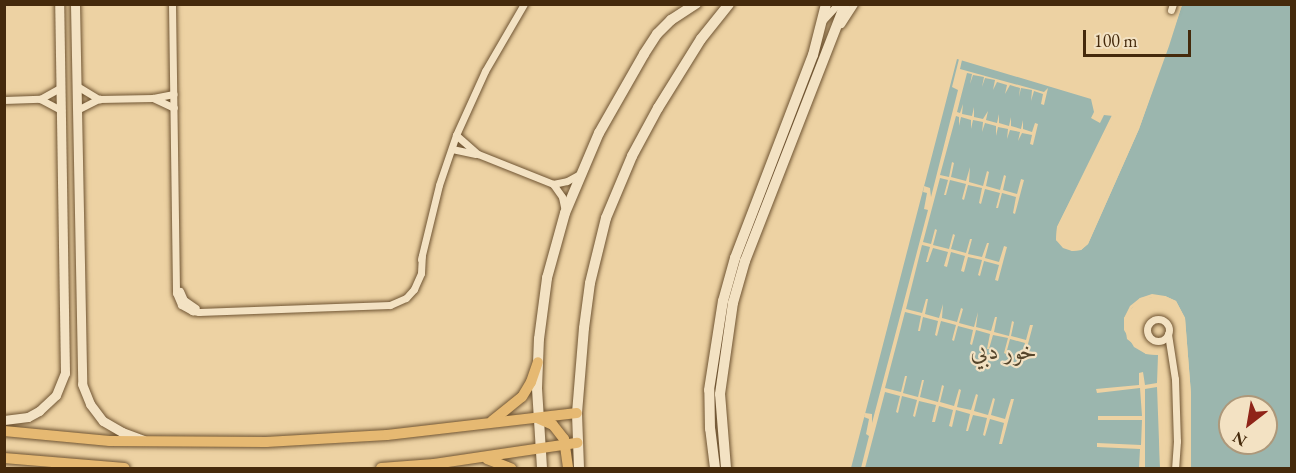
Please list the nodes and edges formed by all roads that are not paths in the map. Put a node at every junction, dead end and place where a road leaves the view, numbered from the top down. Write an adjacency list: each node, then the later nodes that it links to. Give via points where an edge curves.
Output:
1 (59, 4): 14 (street)
2 (75, 4): 13 (street)
3 (172, 4): 15 (street)
4 (524, 4): 23 (street, via 485,71)
5 (696, 4): 26 (main road, via 657,34 609,113)
6 (729, 4): 33 (main road, via 662,100 614,197 590,283)
7 (824, 4): 11 (main road)
8 (838, 4): 11 (street)
9 (845, 4): 12 (main road)
10 (854, 4): 12 (street)
11 (824, 20): 50 (main road, via 735,258 723,301 709,390)
12 (832, 42): 51 (main road, via 749,251 733,303 720,394)
13 (77, 86): 18 (street); 22 (street)
14 (60, 88): 17 (street); 21 (street)
15 (174, 94): 16 (street); 20 (street)
16 (153, 98): 18 (street); 20 (street)
17 (40, 99): 19 (street); 21 (street)
18 (99, 99): 22 (street)
19 (4, 100)
20 (174, 108): 24 (street, via 176,293 182,305 192,311 377,306 397,299 416,278 436,194)
21 (61, 110): 35 (street, via 65,373 48,404 28,417)
22 (77, 110): 38 (street, via 82,384 103,421)
23 (456, 135): 24 (street); 25 (street)
24 (452, 149): 25 (street)
25 (478, 154): 27 (street)
26 (580, 174): 27 (street); 28 (main road)
27 (553, 184): 28 (street, via 562,197)
28 (565, 213): 32 (main road, via 547,278)
29 (1168, 334): 30 (street); 30 (street, via 1165,321 1152,320 1147,334); 31 (street)
30 (1158, 341): 31 (street)
31 (1170, 354): 52 (street, via 1175,379)
32 (538, 362): 34 (main road); 36 (main road, via 522,397 502,415)
33 (577, 413): 34 (main road); 39 (main road)
34 (538, 418): 36 (main road); 40 (main road, via 557,429); 41 (main road)
35 (4, 420)
36 (484, 424): 38 (main road, via 286,441)
37 (4, 430): 38 (main road, via 76,439)
38 (144, 440)
39 (577, 443): 40 (main road); 49 (main road)
40 (565, 445): 41 (main road); 48 (main road)
41 (540, 449): 43 (main road); 47 (main road)
42 (4, 458): 44 (main road)
43 (481, 458): 45 (main road); 46 (main road)
44 (125, 468)
45 (381, 468)
46 (511, 468)
47 (542, 468)
48 (568, 468)
49 (579, 468)
50 (715, 468)
51 (726, 468)
52 (1175, 468)

